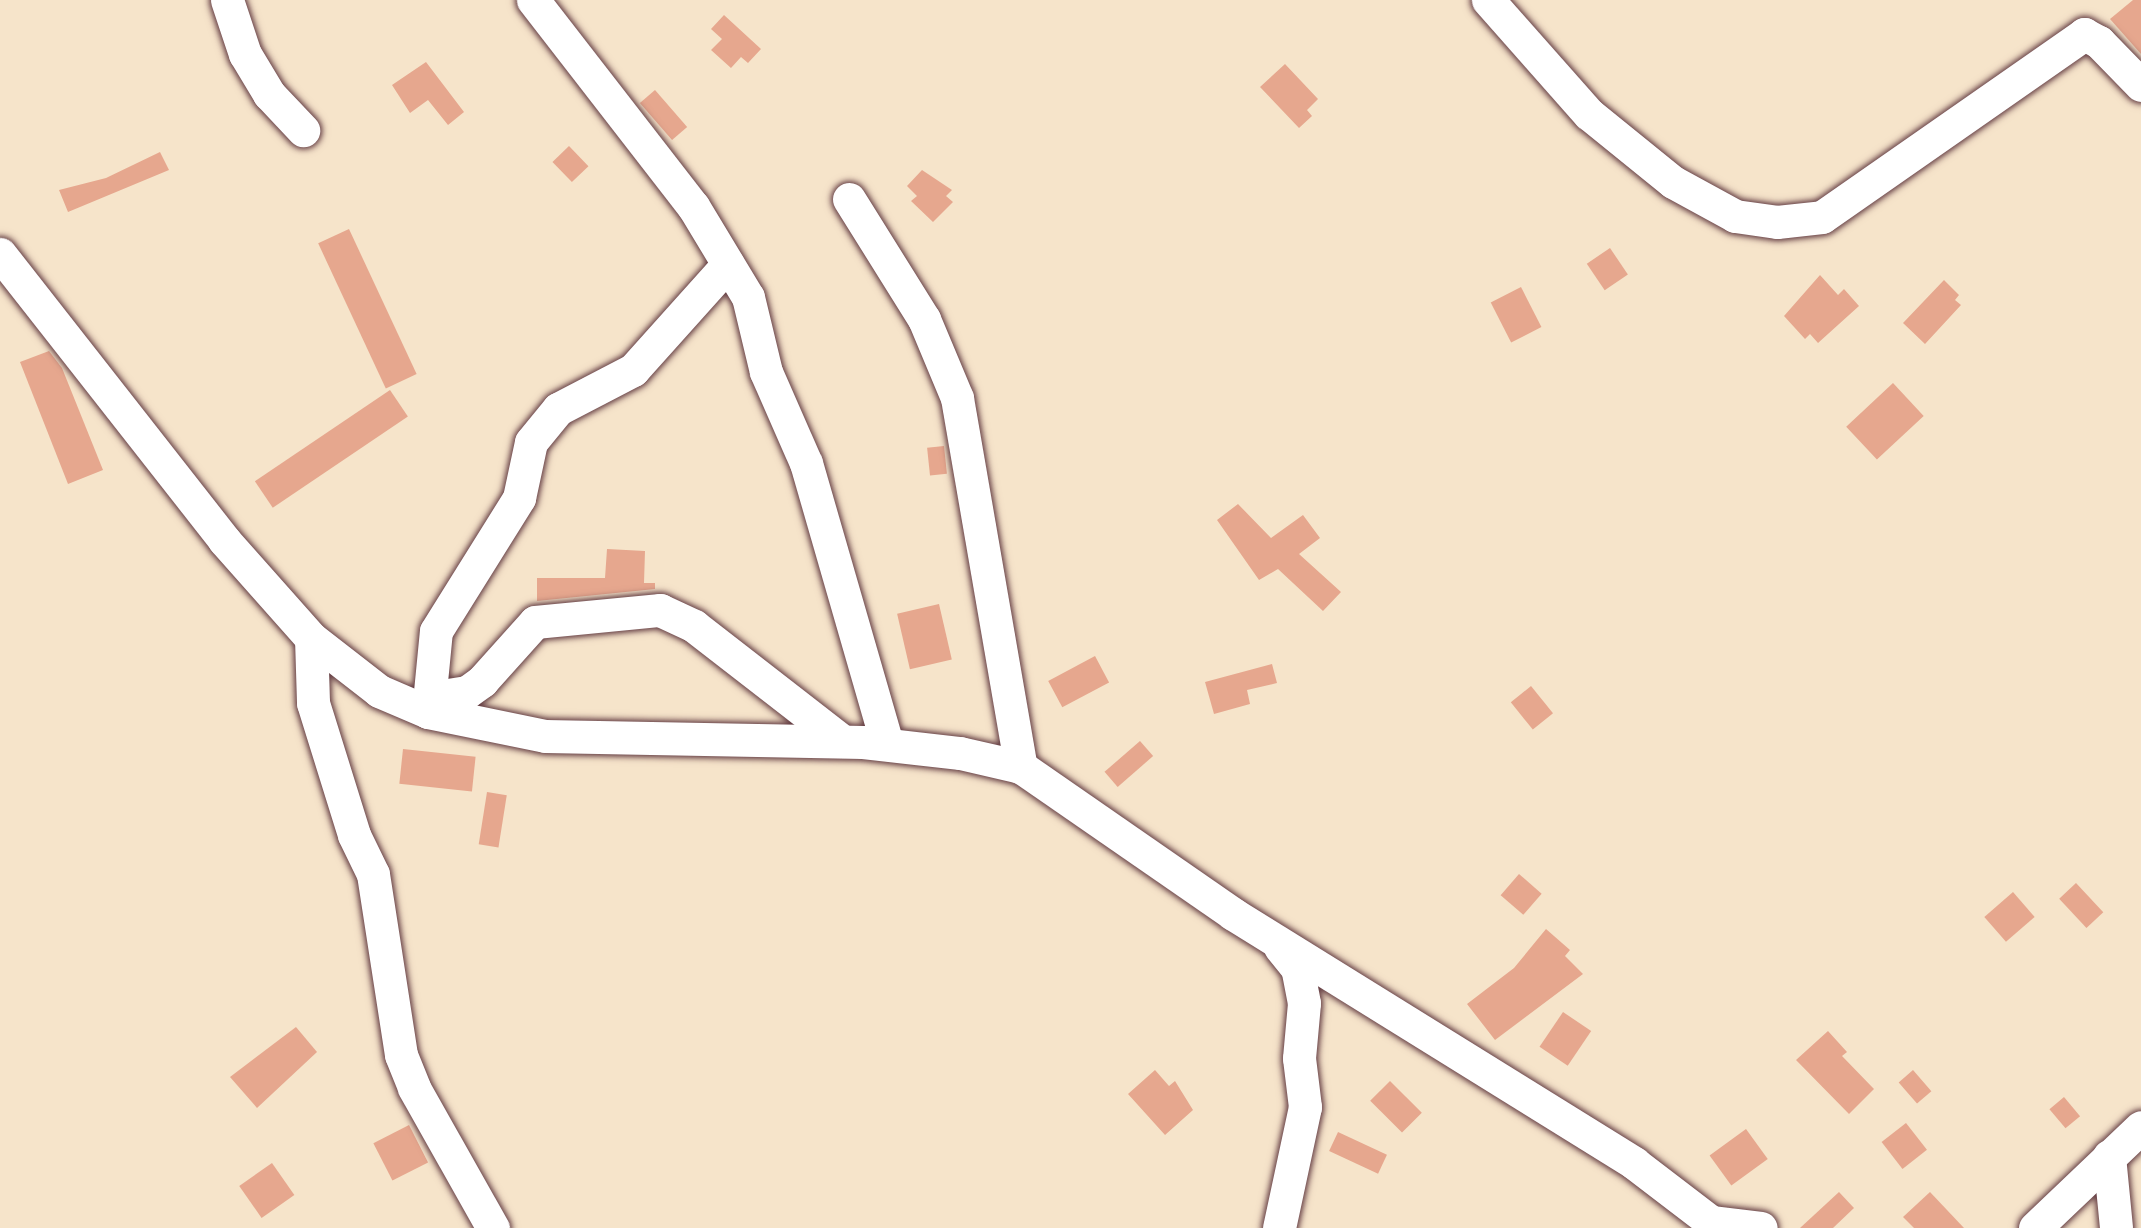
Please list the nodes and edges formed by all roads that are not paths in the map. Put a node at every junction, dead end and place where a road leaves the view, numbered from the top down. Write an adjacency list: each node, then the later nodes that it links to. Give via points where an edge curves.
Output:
1 (227, 0): 5 (street, via 268,94)
2 (533, 0): 8 (street, via 693,206)
3 (1488, 0): 4 (street, via 1589,114 1673,182 1735,216 1778,222 1822,217 2084,34)
4 (2141, 86)
5 (303, 130)
6 (849, 199): 13 (street, via 924,319 958,398)
7 (0, 254): 9 (street, via 175,482)
8 (728, 264): 10 (street, via 633,370 558,410 531,442 519,498 436,632); 12 (street, via 748,297 766,372 806,463)
9 (311, 638): 10 (street, via 379,691); 18 (street, via 313,704 373,874 401,1055)
10 (429, 705): 11 (street, via 545,736); 11 (street, via 482,681 535,622 660,610 694,626)
11 (842, 741): 12 (street)
12 (887, 744): 13 (street)
13 (1021, 767): 14 (street)
14 (1273, 938): 17 (street, via 1634,1163); 19 (street, via 1297,968 1304,1004 1305,1107)
15 (2141, 1126): 16 (street)
16 (2109, 1156): 21 (street); 22 (street)
17 (1715, 1225): 20 (street)
18 (493, 1228)
19 (1279, 1228)
20 (1761, 1228)
21 (2035, 1228)
22 (2116, 1228)

